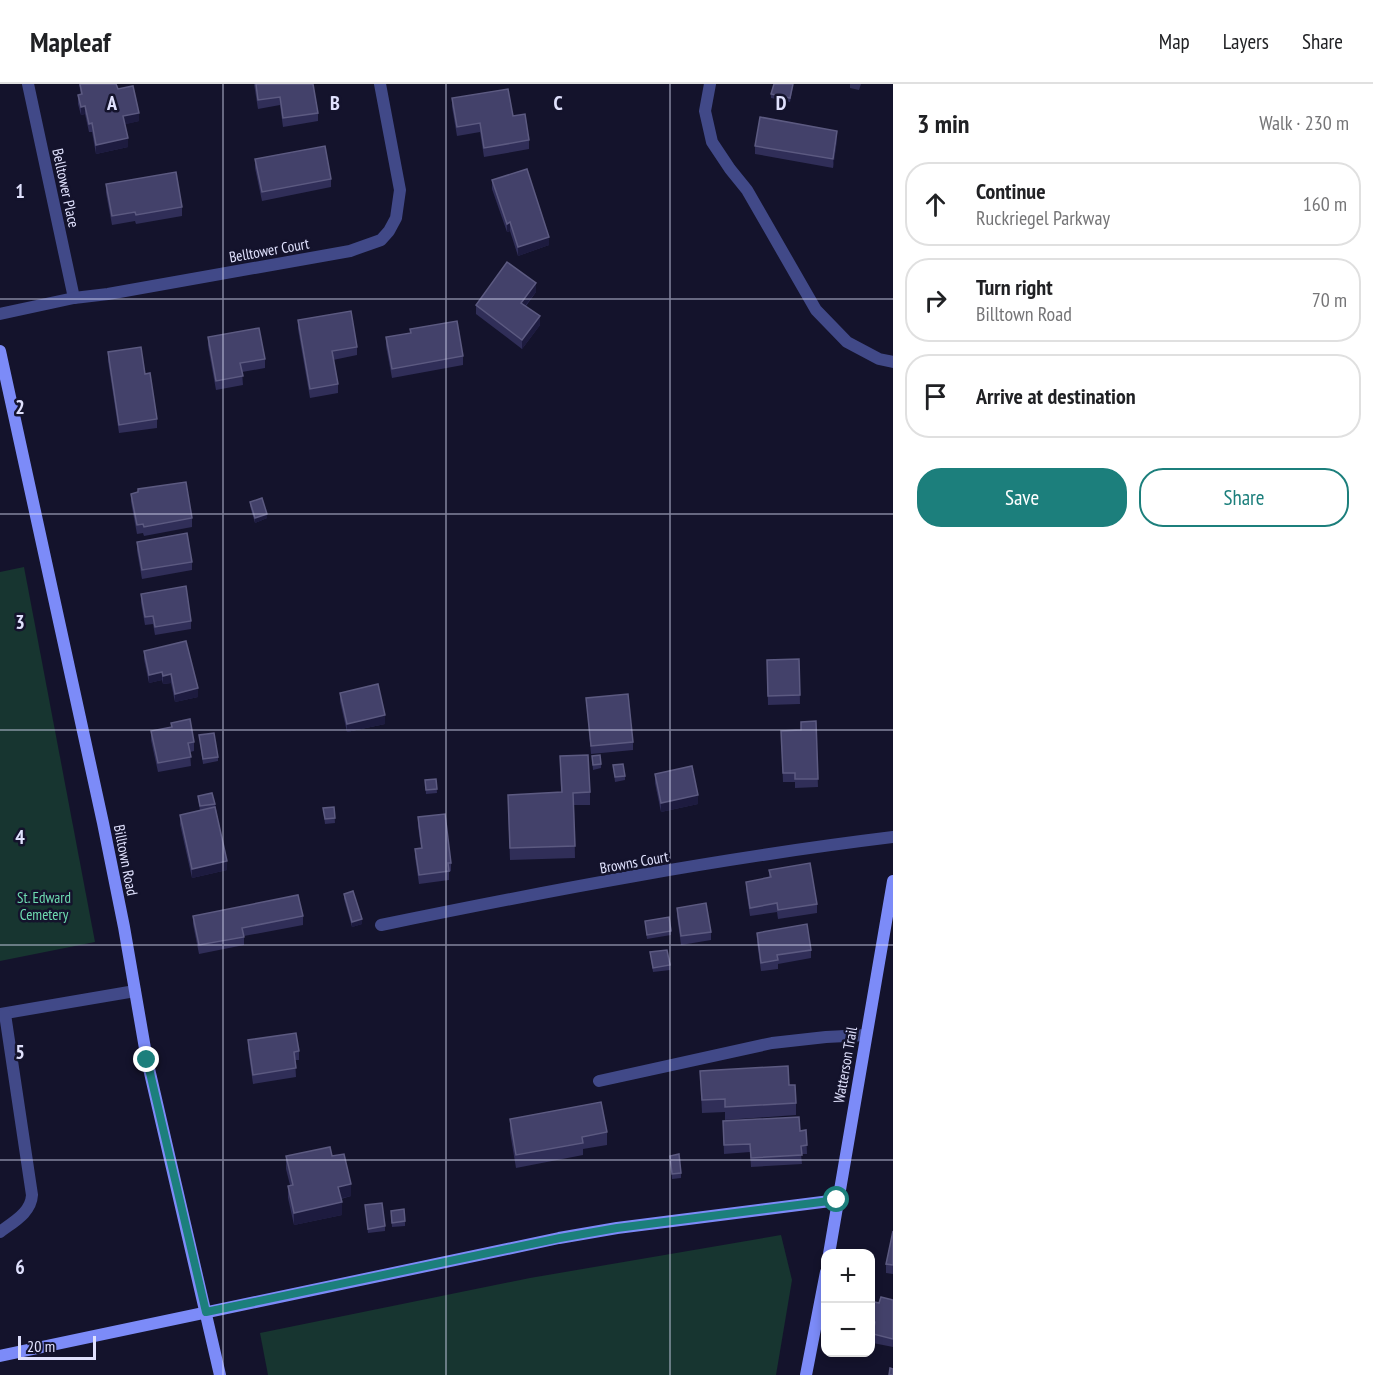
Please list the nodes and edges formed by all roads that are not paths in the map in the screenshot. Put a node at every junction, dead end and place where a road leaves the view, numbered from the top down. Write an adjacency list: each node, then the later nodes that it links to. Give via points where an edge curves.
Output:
1 (28, 84): 4 (street, Belltower Place)
2 (380, 84): 4 (street, Belltower Court, via 400,190 396,218 381,240 350,251)
3 (710, 84): 7 (street, via 705,111 712,142 747,190 816,310 847,342)
4 (74, 298): 5 (street, Belltower Court)
5 (0, 314)
6 (0, 351): 11 (main road, Billtown Road, via 103,823)
7 (893, 362)
8 (893, 837): 10 (street, Browns Court, via 660,872)
9 (893, 881): 13 (main road, Watterson Trail)
10 (381, 925)
11 (135, 991): 12 (street); 19 (main road, Billtown Road, via 147,1060)
12 (3, 1014): 16 (street, via 32,1203)
13 (866, 1035): 14 (street, via 772,1043); 15 (main road, Watterson Trail)
14 (599, 1081)
15 (837, 1200): 17 (main road, Watterson Trail); 19 (main road, via 560,1238)
16 (0, 1232)
17 (830, 1249)
18 (821, 1294): 22 (main road)
19 (206, 1312): 20 (main road); 21 (main road, Billtown Road)
20 (0, 1356)
21 (220, 1375)
22 (806, 1375)

